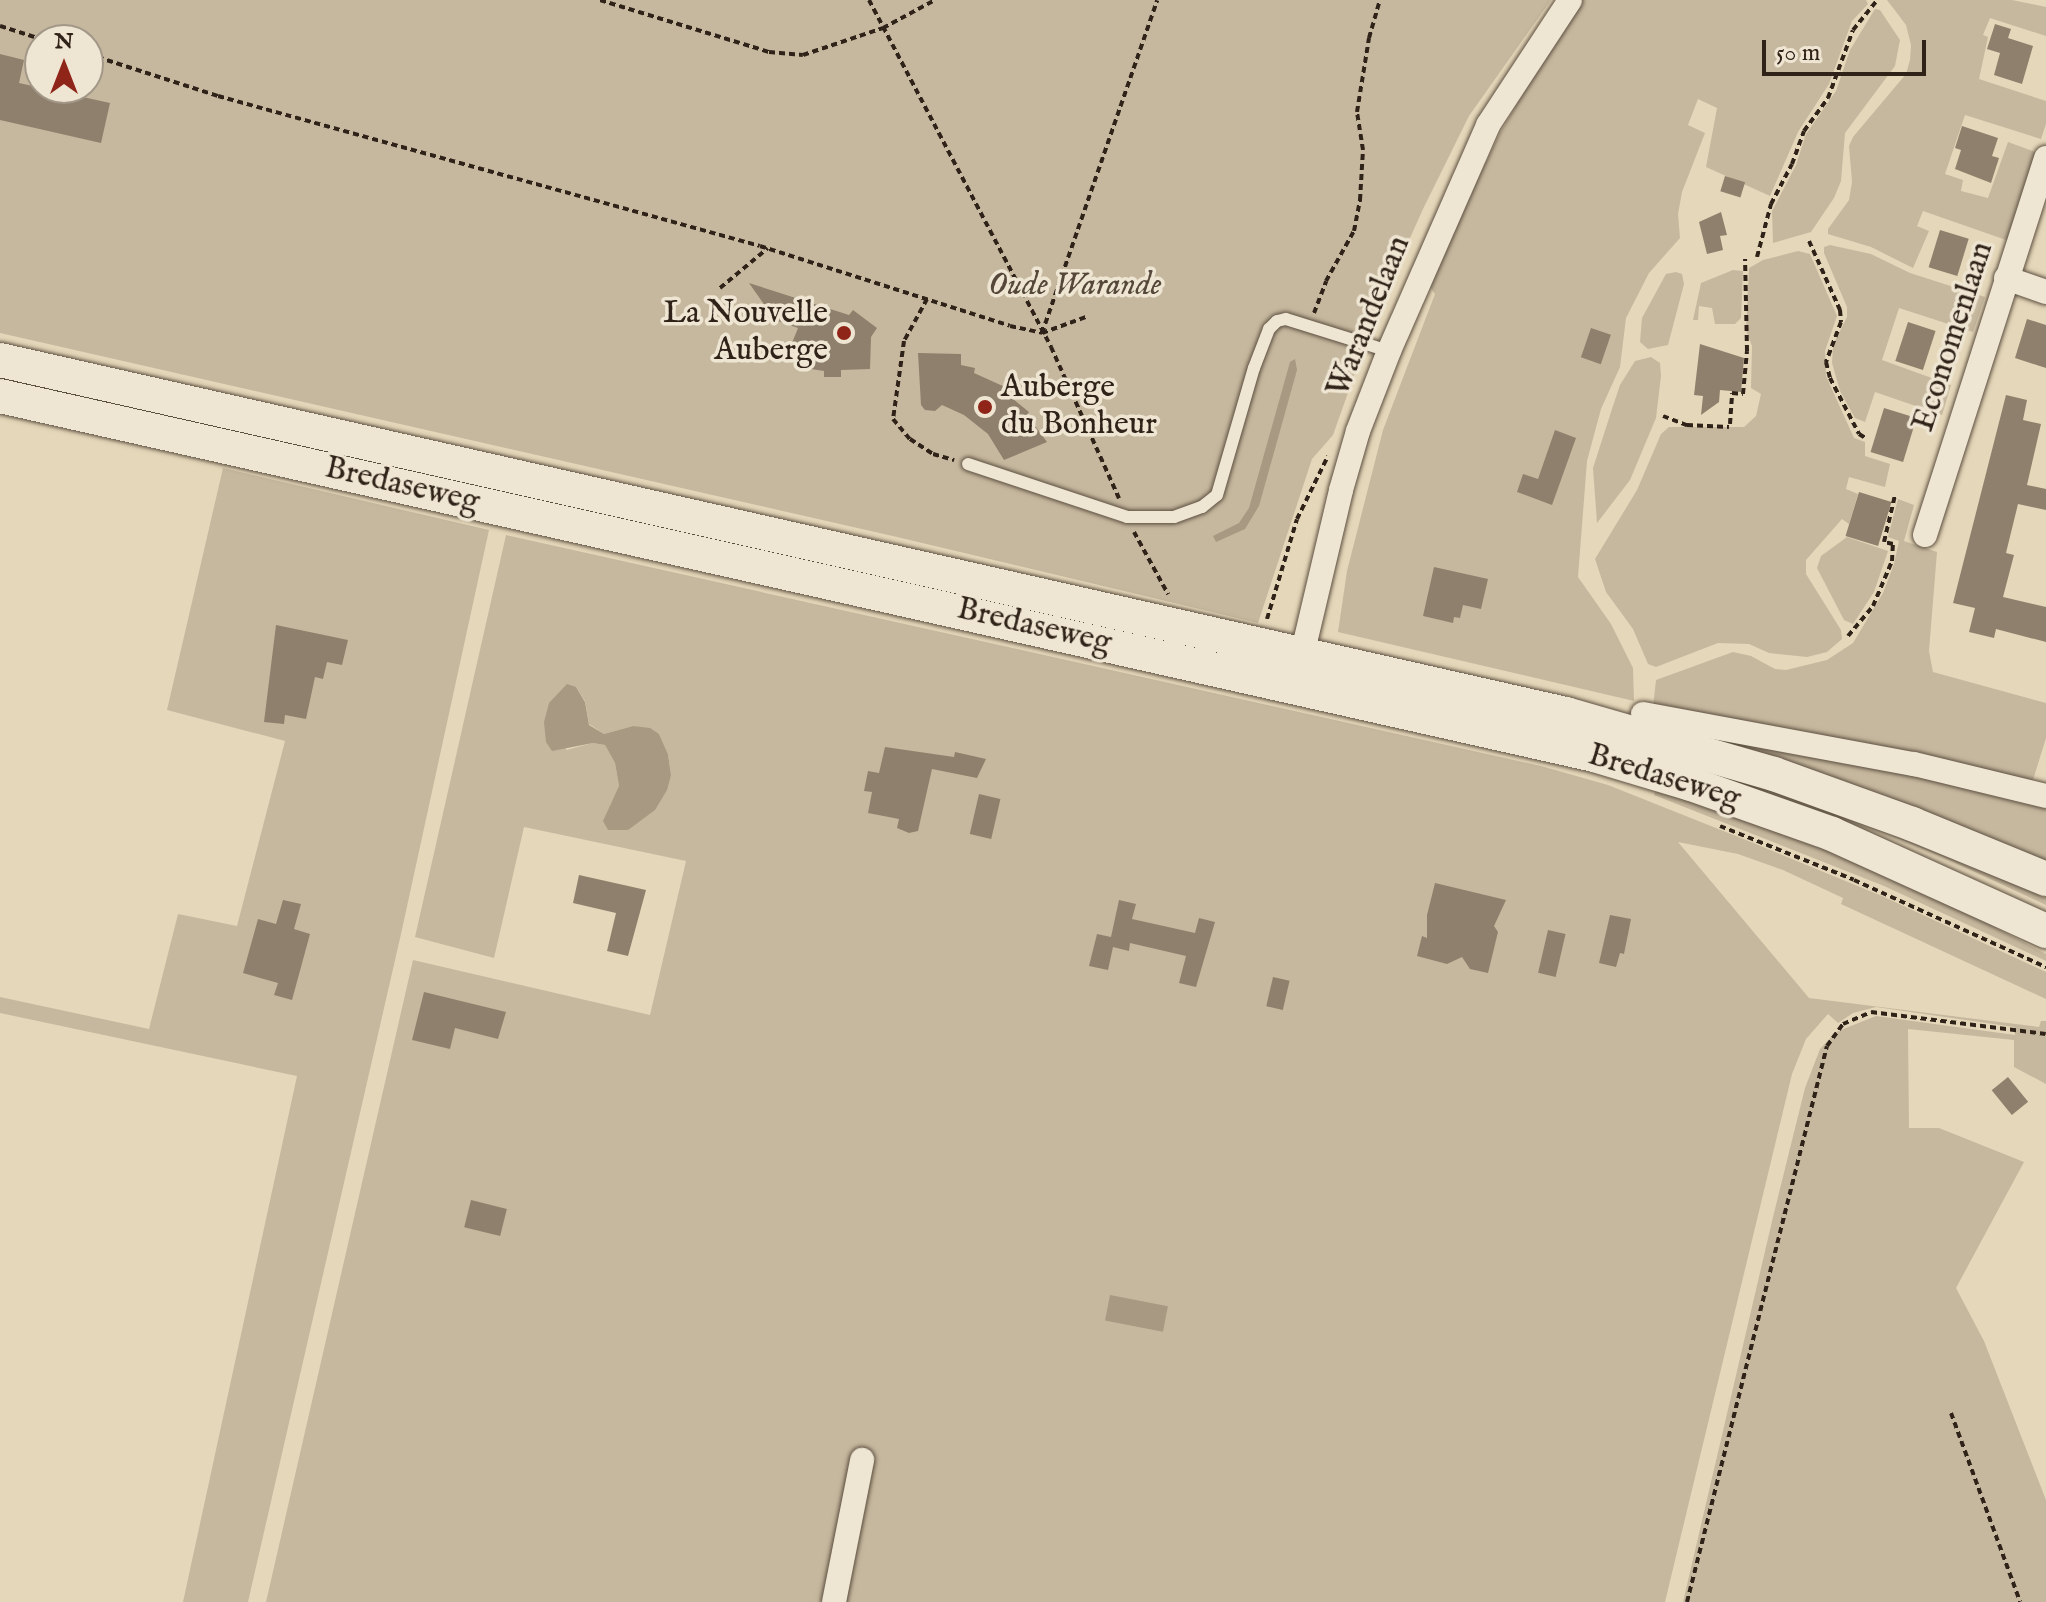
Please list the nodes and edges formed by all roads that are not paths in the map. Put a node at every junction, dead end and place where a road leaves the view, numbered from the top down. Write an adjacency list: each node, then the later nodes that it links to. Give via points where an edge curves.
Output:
1 (1570, 0): 5 (street, Warandelaan, via 1488,125)
2 (2046, 158): 3 (street, Economenlaan)
3 (2006, 278): 4 (street); 12 (street, Economenlaan)
4 (2046, 292)
5 (1389, 351): 9 (lane, via 1286,319 1269,329 1217,495 1174,517 1127,517); 14 (street, Warandelaan, via 1358,431 1328,536)
6 (0, 360): 8 (main road, Bredaseweg)
7 (0, 396): 10 (main road, Bredaseweg)
8 (446, 460): 10 (main road); 11 (main road, Bredaseweg)
9 (968, 464)
10 (438, 494): 13 (main road, Bredaseweg)
11 (652, 506): 13 (main road, via 669,527); 14 (main road, Bredaseweg)
12 (1925, 535)
13 (640, 540): 14 (main road, Bredaseweg)
14 (1299, 670): 17 (main road, Bredaseweg, via 1566,714 1857,803); 18 (main road, Bredaseweg, via 1691,784 1832,834)
15 (1643, 714): 16 (street, Bredaseweg, via 1914,764)
16 (2046, 796)
17 (2046, 879)
18 (2046, 931)
19 (862, 1460): 20 (street)
20 (834, 1602)

